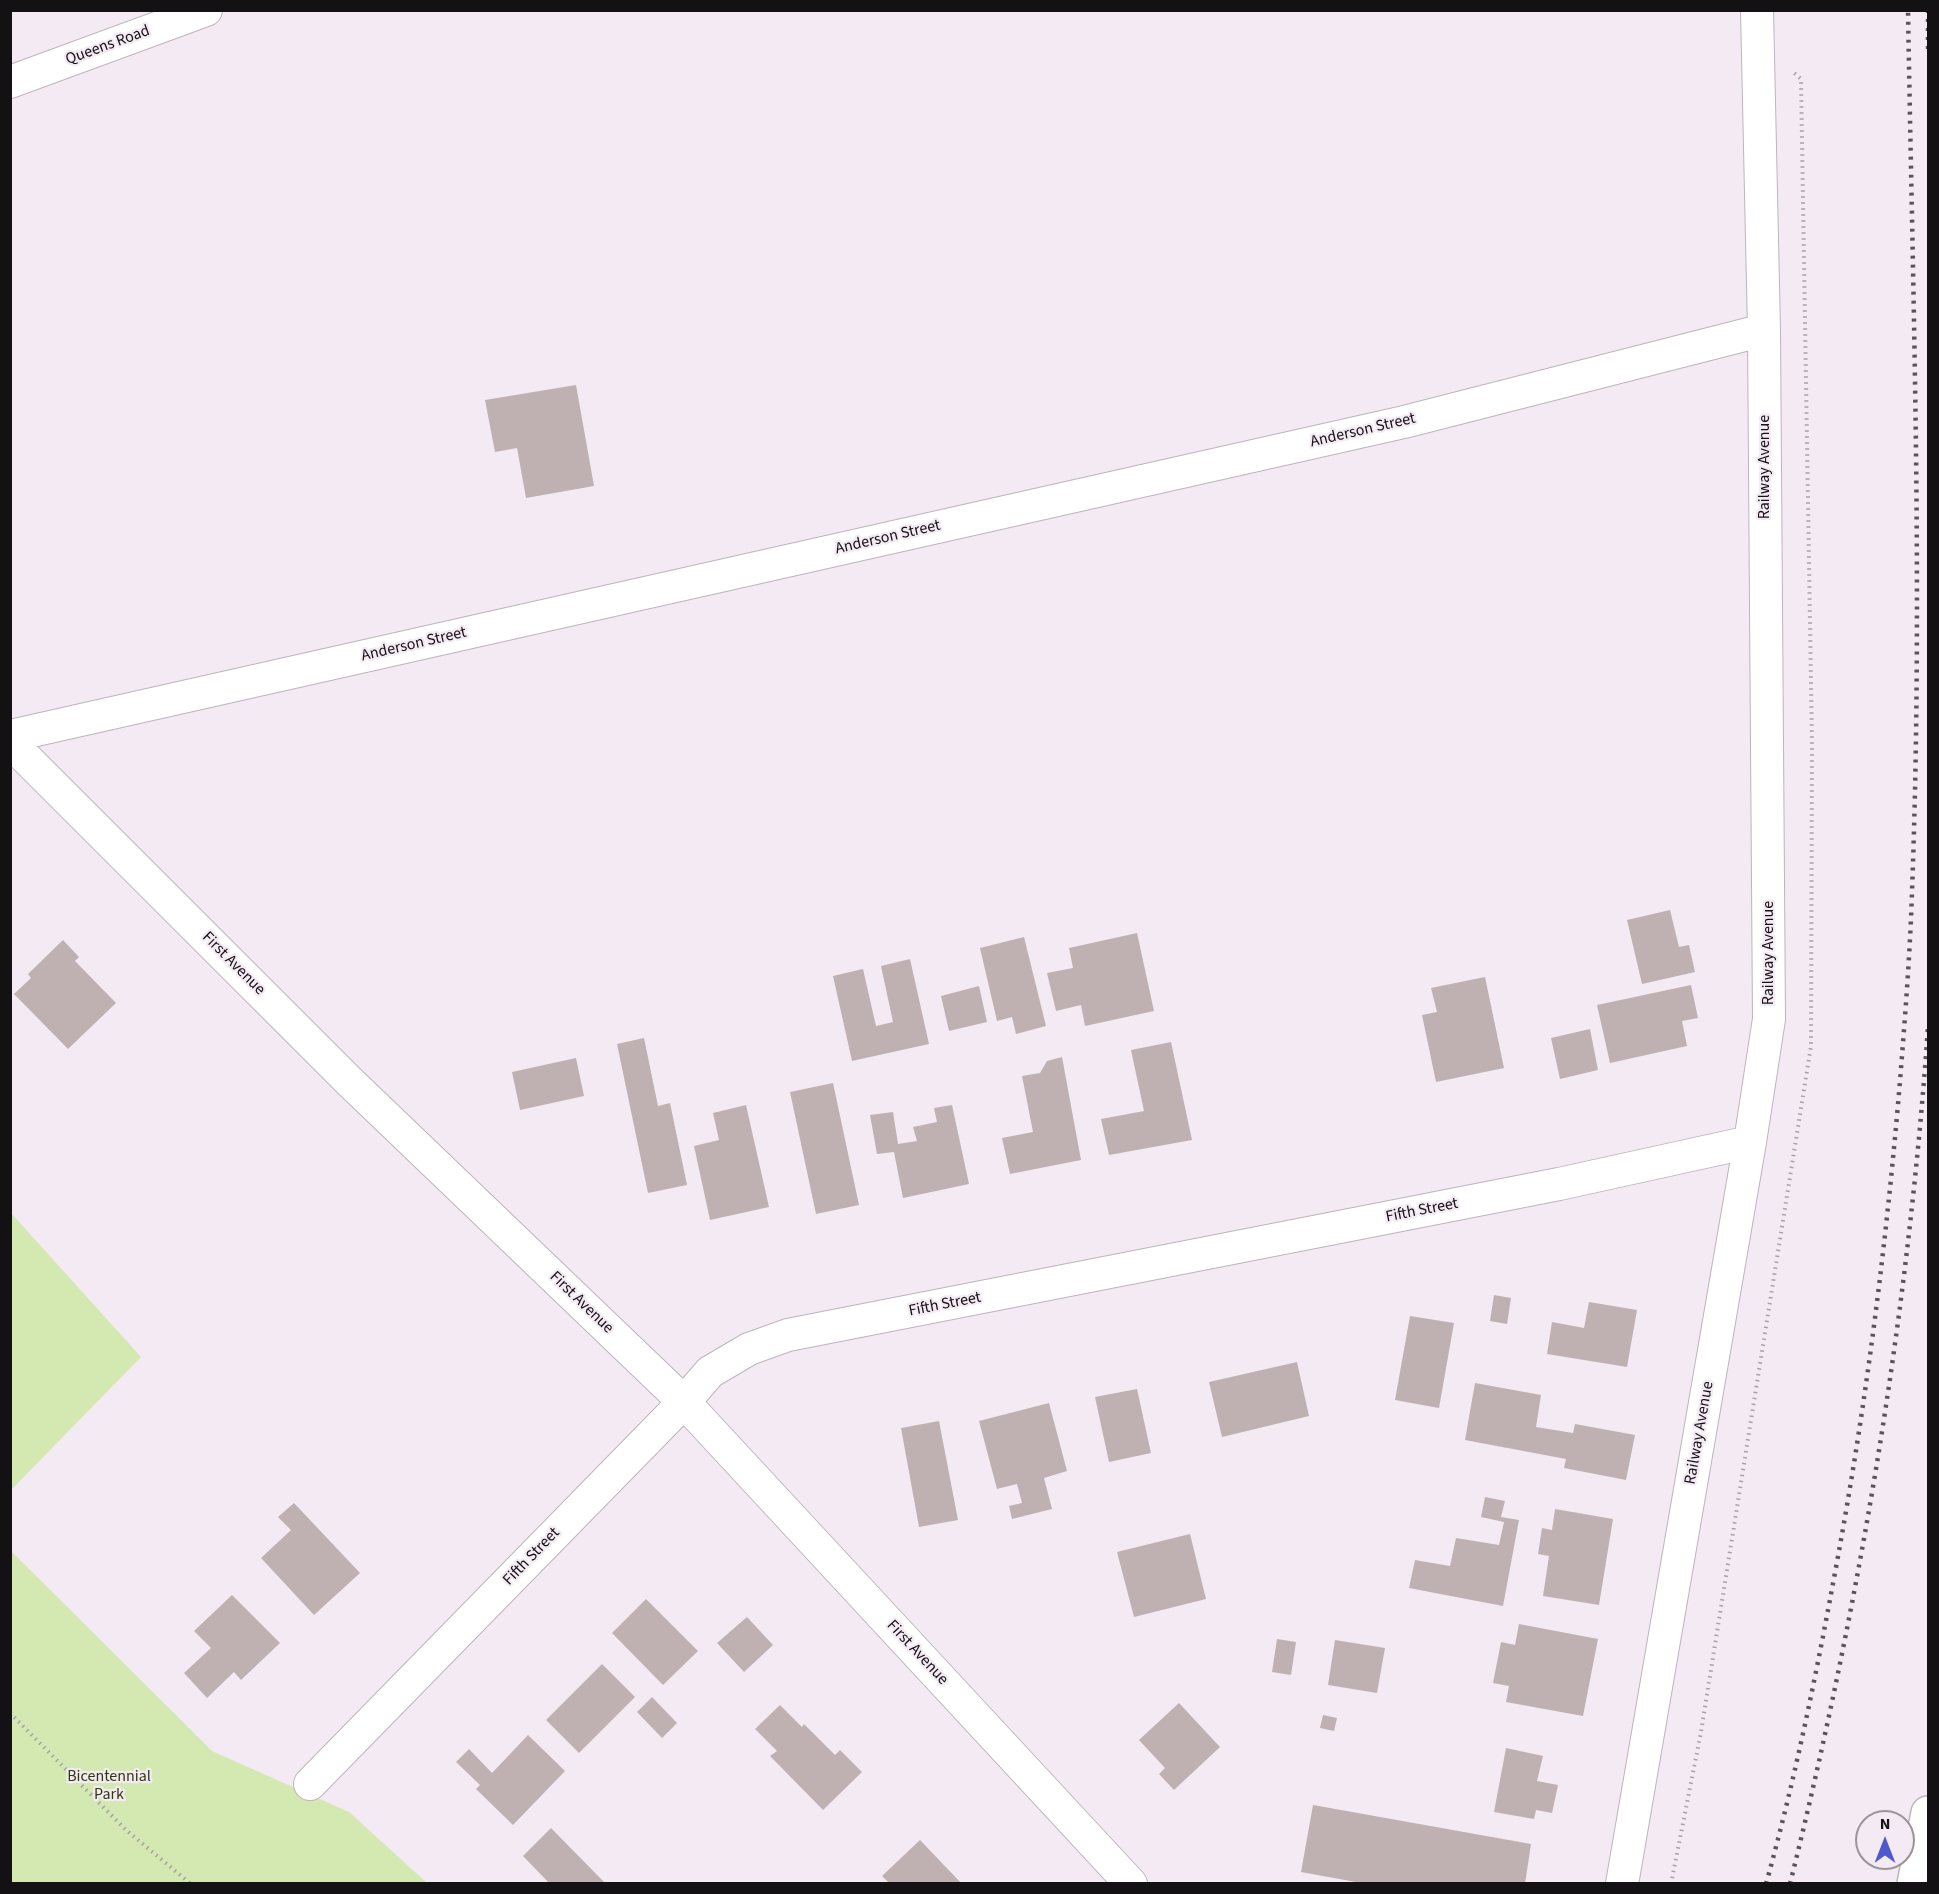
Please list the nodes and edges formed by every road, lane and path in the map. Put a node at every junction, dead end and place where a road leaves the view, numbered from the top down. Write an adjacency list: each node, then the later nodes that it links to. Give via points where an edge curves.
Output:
1 (206, 10): 3 (street, Queens Road)
2 (1757, 10): 4 (street, Railway Avenue)
3 (10, 82)
4 (1764, 330): 5 (street, Anderson Street, via 1404,422); 7 (street, Railway Avenue, via 1769,1019)
5 (10, 736)
6 (10, 742): 8 (street, First Avenue, via 349,1081)
7 (1750, 1142): 8 (street, Fifth Street, via 1559,1184 788,1335 749,1349 710,1372); 14 (street, Railway Avenue)
8 (684, 1402): 10 (street, Fifth Street); 13 (street, First Avenue)
9 (10, 1713): 12 (path, via 126,1830)
10 (310, 1784)
11 (1929, 1813): 15 (main road)
12 (191, 1884)
13 (1131, 1884)
14 (1622, 1884)
15 (1914, 1884)

